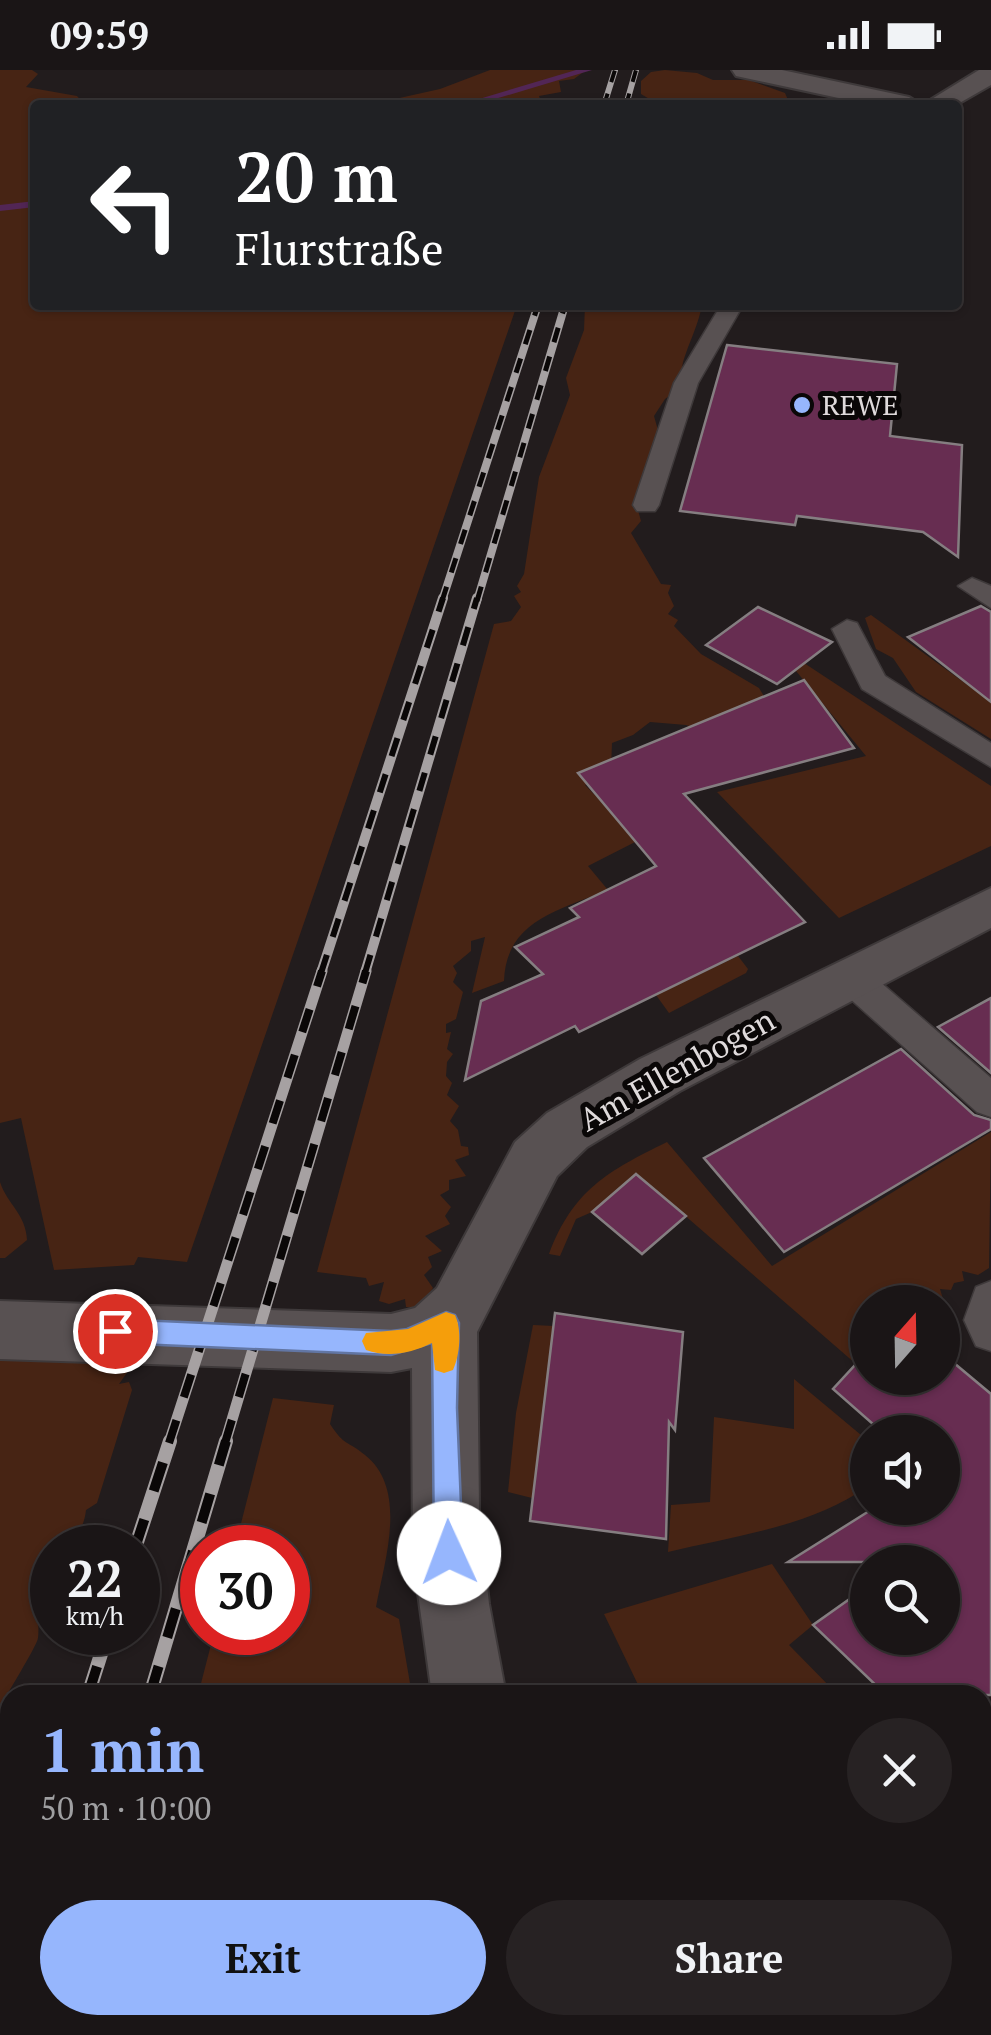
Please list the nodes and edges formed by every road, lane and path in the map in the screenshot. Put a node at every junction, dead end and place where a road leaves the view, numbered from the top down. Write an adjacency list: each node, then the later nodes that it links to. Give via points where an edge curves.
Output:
1 (745, 70): 3 (street)
2 (991, 74): 4 (street)
3 (886, 100)
4 (945, 100)
5 (729, 310): 6 (lane, via 686,383)
6 (646, 505)
7 (846, 629): 8 (lane, via 873,682)
8 (991, 757)
9 (991, 906): 10 (street, Am Ellenbogen)
10 (851, 978): 11 (lane); 13 (street, Am Ellenbogen, via 616,1099 552,1142 522,1183)
11 (991, 1101)
12 (991, 1300): 15 (lane, via 985,1320)
13 (446, 1323): 14 (street, via 391,1343); 16 (street, via 449,1553)
14 (0, 1330)
15 (991, 1332)
16 (468, 1685)

